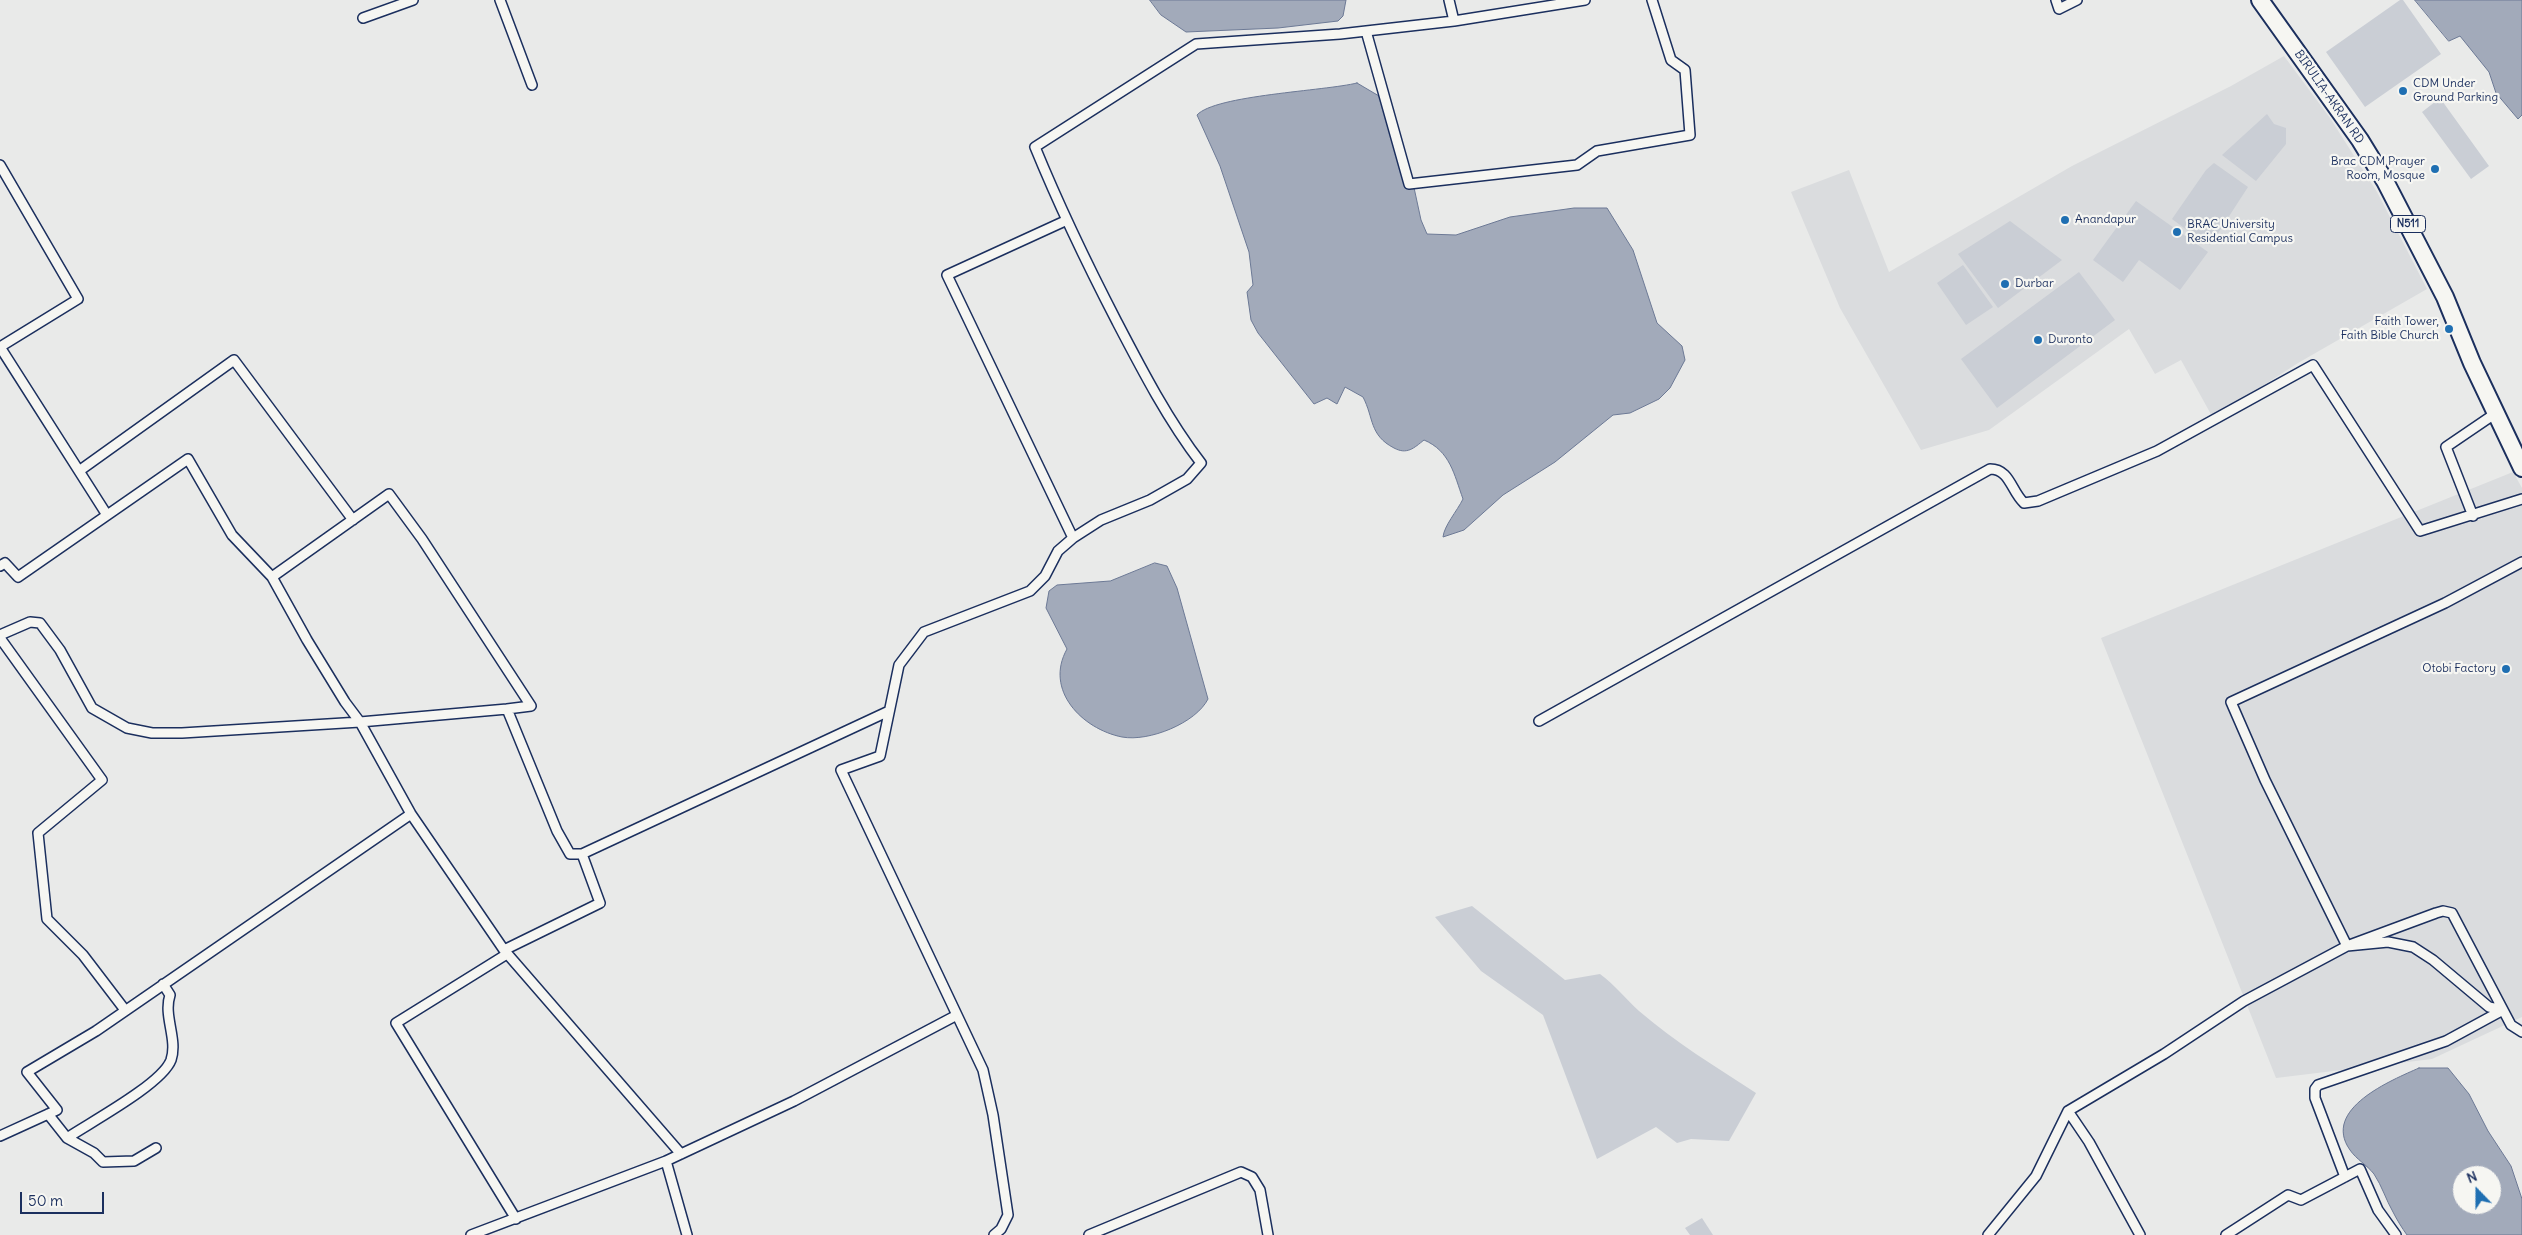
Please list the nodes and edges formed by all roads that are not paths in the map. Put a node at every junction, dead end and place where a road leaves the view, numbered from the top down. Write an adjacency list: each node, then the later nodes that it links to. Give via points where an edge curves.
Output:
1 (413, 0): 9 (street)
2 (500, 0): 12 (street)
3 (1449, 0): 10 (street)
4 (1584, 0): 10 (street)
5 (1652, 0): 11 (street, via 1671,60 1685,70 1690,135 1598,151 1577,166 1409,184)
6 (2056, 0): 7 (street, via 2059,9)
7 (2077, 0)
8 (2260, 0): 16 (highway, BIRULIA-AKRAN RD / N511, via 2360,140 2385,181 2445,297)
9 (363, 18)
10 (1454, 21): 11 (street)
11 (1366, 31): 14 (street, via 1196,44 1170,60 1035,147)
12 (532, 85)
13 (0, 165): 15 (street, via 78,299)
14 (1066, 221): 23 (street, via 947,275); 23 (street, via 1140,366 1184,442 1201,463 1186,479 1150,500 1100,520)
15 (0, 347): 18 (street)
16 (2496, 413): 17 (highway, BIRULIA-AKRAN RD / N511); 21 (street, via 2446,447)
17 (2522, 468)
18 (79, 471): 20 (street); 22 (street, via 234,360)
19 (2522, 499): 21 (street)
20 (107, 515): 25 (street, via 18,577 5,563); 26 (street, via 188,460 232,535)
21 (2473, 516): 31 (street, via 2420,531 2313,365 2157,451 2038,501 2024,502 2006,475 1998,469 1990,469)
22 (353, 520): 26 (street); 28 (street, via 389,494 531,706)
23 (1073, 538): 29 (street, via 1058,551 1045,576 1030,591 924,632 899,665)
24 (2522, 562): 34 (street, via 2445,603 2231,702 2265,780)
25 (0, 566)
26 (272, 577): 30 (street, via 312,648)
27 (0, 636): 30 (street, via 30,622 40,623 60,650 92,708 127,728 152,733 182,733); 37 (street, via 102,780 38,833 47,919 83,955)
28 (507, 710): 30 (street); 33 (street, via 557,831 570,854)
29 (889, 711): 33 (street); 39 (street, via 880,756 841,770)
30 (360, 722): 32 (street)
31 (1538, 722)
32 (412, 814): 35 (street); 36 (street)
33 (582, 854): 35 (street, via 600,903)
34 (2347, 946): 38 (street, via 2388,942 2413,947 2489,1007); 38 (street, via 2436,913 2452,913); 41 (street, via 2244,1001 2164,1054)
35 (505, 952): 46 (street); 49 (street, via 396,1023)
36 (163, 984): 37 (street); 44 (street, via 170,995 171,1059 159,1076)
37 (125, 1010): 42 (street, via 26,1072 57,1110)
38 (2503, 1010): 40 (street, via 2511,1025); 48 (street, via 2446,1041 2318,1084 2315,1098)
39 (958, 1015): 46 (street, via 794,1101); 52 (street, via 983,1070 993,1115 1008,1215)
40 (2522, 1032)
41 (2068, 1111): 55 (street, via 2036,1176); 56 (street, via 2089,1142)
42 (48, 1114): 43 (street); 44 (street)
43 (0, 1136)
44 (67, 1138): 45 (street, via 94,1152 103,1162 134,1161)
45 (156, 1148)
46 (681, 1154): 47 (street)
47 (666, 1161): 49 (street); 51 (street)
48 (2345, 1177): 57 (street, via 2301,1200 2288,1195); 58 (street, via 2360,1169 2378,1210)
49 (516, 1219): 50 (street)
50 (471, 1235)
51 (688, 1235)
52 (994, 1235)
53 (1089, 1235): 54 (street, via 1241,1172 1252,1178 1260,1190)
54 (1268, 1235)
55 (1988, 1235)
56 (2140, 1235)
57 (2226, 1235)
58 (2396, 1235)

